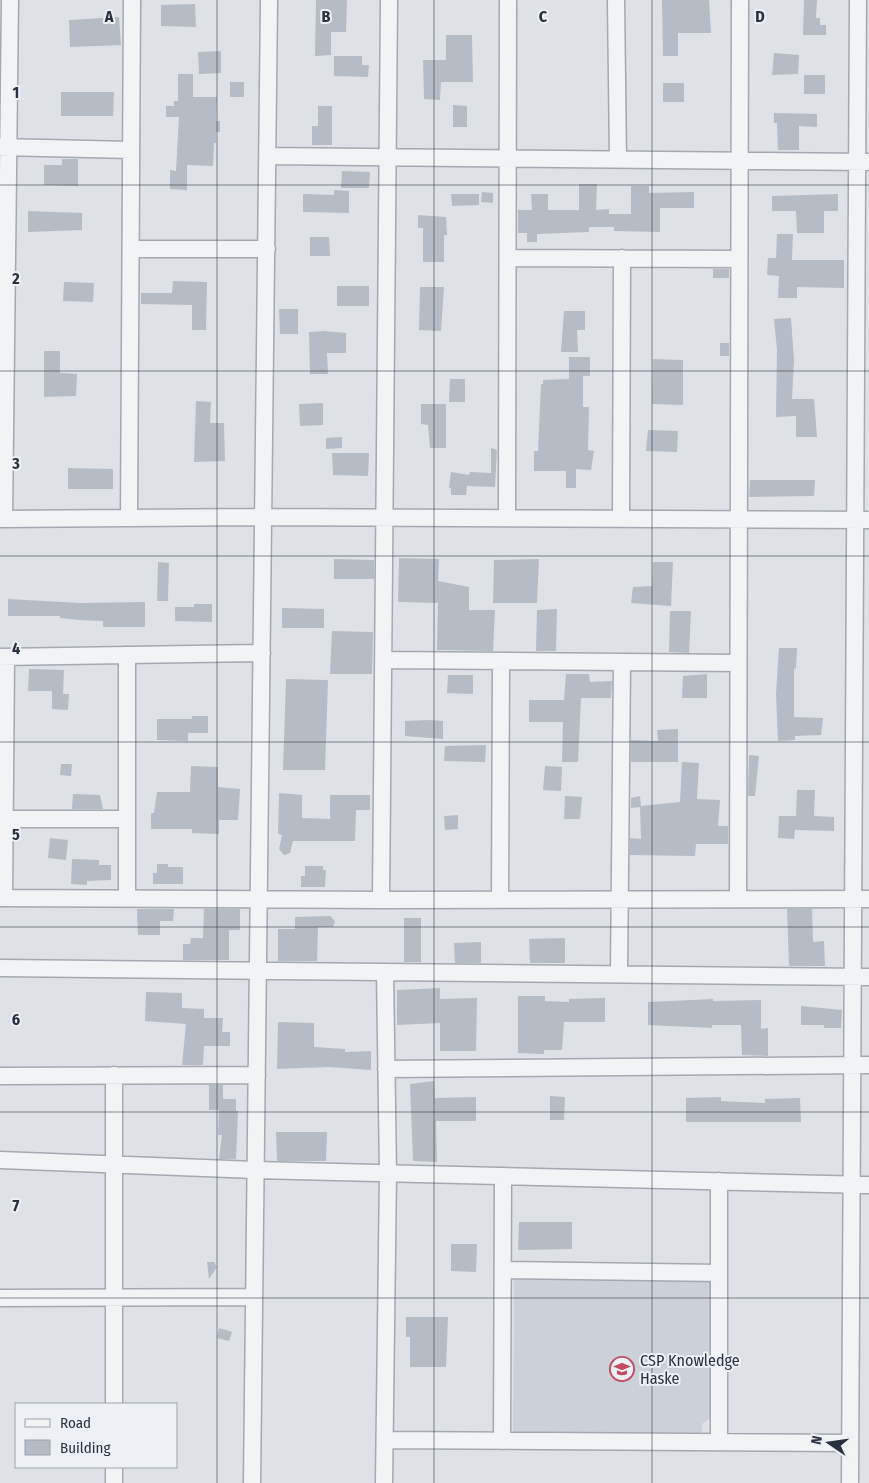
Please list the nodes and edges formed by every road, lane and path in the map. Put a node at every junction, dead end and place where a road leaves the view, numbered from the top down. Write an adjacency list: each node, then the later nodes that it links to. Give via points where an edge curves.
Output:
1 (10, 0): 9 (street)
2 (132, 0): 11 (street)
3 (269, 0): 12 (street)
4 (389, 0): 13 (street)
5 (508, 0): 14 (street)
6 (616, 0): 15 (street)
7 (740, 0): 16 (street)
8 (858, 0): 17 (street)
9 (5, 18): 10 (street)
10 (4, 147): 11 (street); 18 (street)
11 (131, 150): 19 (street)
12 (268, 156): 13 (street); 20 (street)
13 (387, 157): 14 (street); 26 (street)
14 (509, 158): 15 (street); 21 (street)
15 (618, 159): 16 (street)
16 (739, 160): 17 (street); 23 (street)
17 (863, 162): 31 (street)
18 (4, 248): 28 (street)
19 (131, 249): 20 (street); 25 (street)
20 (267, 249): 24 (street)
21 (508, 258): 22 (street); 27 (street)
22 (622, 258): 23 (street); 29 (street)
23 (739, 259): 30 (street)
24 (264, 517): 25 (street); 26 (street); 32 (street)
25 (130, 518): 28 (street)
26 (384, 518): 27 (street); 36 (street)
27 (507, 518): 29 (street)
28 (2, 519)
29 (621, 519): 30 (street)
30 (738, 519): 31 (street); 39 (street)
31 (862, 520): 33 (street)
32 (262, 653): 34 (street); 44 (street)
33 (862, 654): 46 (street)
34 (127, 655): 35 (street); 41 (street)
35 (3, 657): 40 (street)
36 (383, 660): 37 (street); 47 (street)
37 (501, 661): 38 (street); 48 (street)
38 (622, 662): 39 (street); 49 (street)
39 (737, 663): 45 (street)
40 (5, 819): 41 (street); 42 (street)
41 (127, 819): 43 (street)
42 (2, 898): 43 (street)
43 (127, 898): 44 (street)
44 (259, 899): 47 (street); 51 (street)
45 (738, 899): 46 (street); 49 (street)
46 (861, 899): 54 (street)
47 (381, 900): 48 (street)
48 (500, 900): 49 (street)
49 (620, 900): 53 (street)
50 (0, 968): 51 (street)
51 (258, 970): 52 (street); 59 (street)
52 (385, 972): 53 (street); 57 (street)
53 (619, 974): 54 (street)
54 (861, 977): 56 (street)
55 (869, 1065): 56 (street)
56 (852, 1066): 57 (street); 67 (street)
57 (386, 1069): 64 (street)
58 (114, 1075): 59 (street); 60 (street); 62 (street)
59 (257, 1075): 63 (street)
60 (0, 1076)
61 (0, 1160): 62 (street)
62 (114, 1164): 63 (street); 71 (street)
63 (256, 1170): 64 (street); 72 (street)
64 (388, 1173): 65 (street); 75 (street)
65 (503, 1176): 66 (street); 69 (street)
66 (719, 1181): 67 (street); 70 (street)
67 (852, 1184): 68 (street); 78 (street)
68 (869, 1185)
69 (503, 1270): 70 (street); 76 (street)
70 (719, 1273): 77 (street)
71 (114, 1297): 72 (street); 73 (street); 74 (street)
72 (254, 1297): 81 (street)
73 (0, 1298)
74 (114, 1403)
75 (385, 1440): 76 (street); 82 (street)
76 (502, 1441): 77 (street)
77 (719, 1442): 78 (street)
78 (850, 1443): 83 (street)
79 (114, 1468): 80 (street)
80 (114, 1483)
81 (252, 1483)
82 (384, 1483)
83 (850, 1483)

